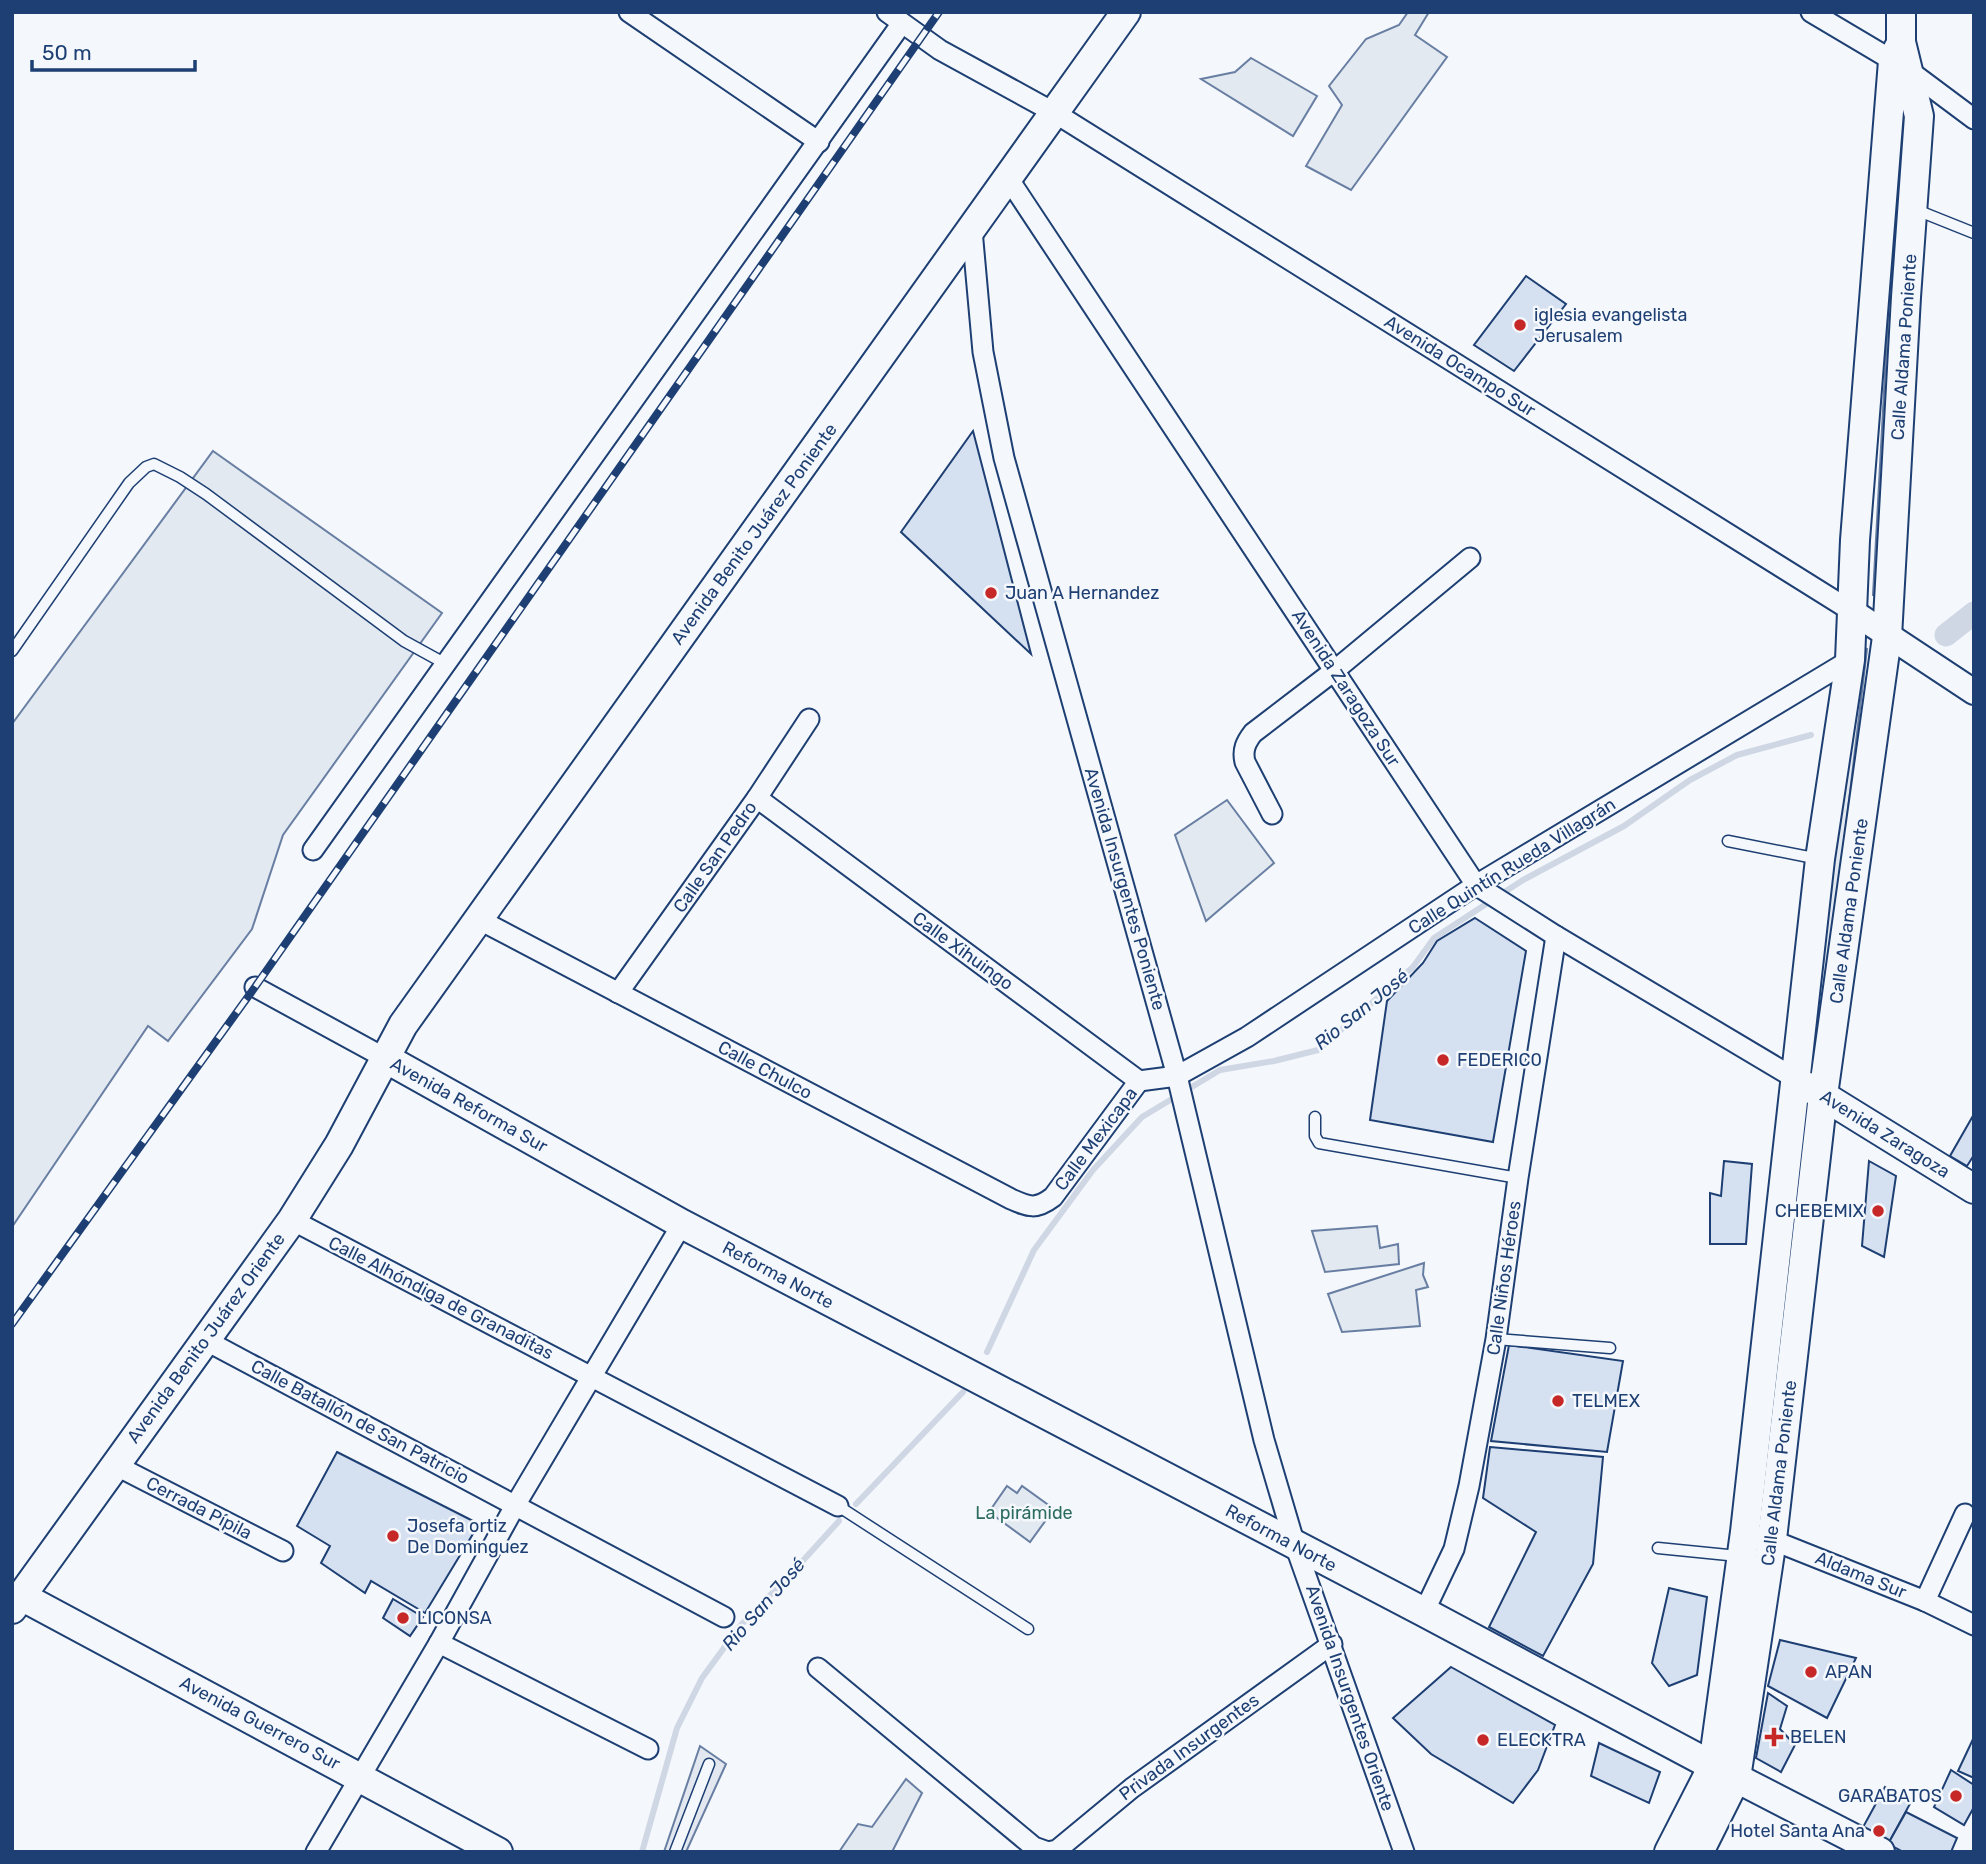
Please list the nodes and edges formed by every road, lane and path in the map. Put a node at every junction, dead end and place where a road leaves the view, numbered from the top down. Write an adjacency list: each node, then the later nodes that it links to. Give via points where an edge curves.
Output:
1 (629, 12): 9 (street)
2 (1126, 12): 7 (main road, Avenida Benito Juárez Poniente)
3 (1811, 12): 6 (street)
4 (1900, 12): 6 (main road, Calle Aldama Poniente)
5 (894, 18): 7 (street, Avenida Ocampo Sur, via 940,50); 9 (street)
6 (1901, 57): 8 (street); 11 (main road, Calle Aldama Poniente, via 1919,116); 15 (main road, Calle Aldama Poniente, via 1855,540)
7 (1055, 113): 10 (main road, Avenida Benito Juárez Poniente); 15 (street, Avenida Ocampo Sur)
8 (1970, 113)
9 (819, 142): 19 (street)
10 (1008, 178): 12 (main road, Avenida Benito Juárez Poniente); 20 (street, Avenida Zaragoza Sur)
11 (1913, 209): 13 (lane); 16 (main road, Calle Aldama Poniente)
12 (972, 230): 29 (main road, Avenida Benito Juárez Poniente); 35 (street, Avenida Insurgentes Poniente, via 984,352 1004,458)
13 (1974, 233)
14 (1470, 558): 20 (street)
15 (1853, 612): 16 (street, Avenida Ocampo Sur); 18 (main road, Calle Aldama Poniente)
16 (1887, 637): 21 (street, Avenida Ocampo Sur); 37 (main road, Calle Aldama Poniente)
17 (12, 651): 19 (lane, via 129,483 154,464 198,488 404,641)
18 (1850, 660): 27 (main road, Calle Aldama Poniente); 28 (street, Calle Quintín Rueda Villagrán)
19 (444, 663): 26 (street)
20 (1334, 670): 24 (street, via 1247,741 1245,762); 28 (street, Avenida Zaragoza Sur)
21 (1974, 692)
22 (809, 719): 23 (street, Calle San Pedro)
23 (757, 798): 32 (street, Calle San Pedro); 36 (street, Calle Xihuingo)
24 (1272, 814)
25 (1727, 841): 27 (lane)
26 (313, 850)
27 (1820, 859): 34 (main road, Calle Aldama Poniente)
28 (1483, 890): 30 (street, Avenida Zaragoza Sur); 35 (street, Calle Quintín Rueda Villagrán)
29 (478, 919): 32 (street, Calle Chulco); 33 (main road, Avenida Benito Juárez Poniente)
30 (1556, 936): 34 (street, Avenida Zaragoza Sur); 39 (street, Calle Niños Héroes)
31 (255, 987): 33 (street, Avenida Reforma Sur)
32 (618, 993): 41 (street, Calle Chulco, via 1011,1199 1030,1206 1043,1205)
33 (385, 1058): 42 (main road, Avenida Benito Juárez Oriente, via 346,1134); 43 (main road, Avenida Reforma Sur)
34 (1796, 1079): 37 (main road, Avenida Zaragoza); 53 (main road, Calle Aldama Poniente)
35 (1177, 1080): 36 (street); 54 (street, Avenida Insurgentes Poniente, via 1264,1440)
36 (1139, 1081): 41 (street, Calle Mexicapa)
37 (1823, 1095): 40 (main road, Avenida Zaragoza); 52 (main road, Calle Aldama Poniente)
38 (1315, 1117): 39 (lane, via 1316,1140 1326,1144)
39 (1518, 1178): 44 (street, Calle Niños Héroes)
40 (1974, 1189)
41 (1053, 1197)
42 (292, 1220): 45 (main road, Avenida Benito Juárez Oriente); 47 (street, Calle Alhóndiga de Granaditas)
43 (682, 1224): 47 (street); 54 (main road, Reforma Norte)
44 (1496, 1339): 46 (lane); 59 (street, Calle Niños Héroes, via 1454,1549)
45 (205, 1340): 48 (main road, Avenida Benito Juárez Oriente); 49 (street, Calle Batallón de San Patricio)
46 (1610, 1348)
47 (591, 1376): 49 (street); 50 (street, Calle Alhóndiga de Granaditas)
48 (115, 1465): 56 (street, Cerrada Pípila); 58 (main road, Avenida Benito Juárez Oriente)
49 (516, 1504): 60 (street, Calle Batallón de San Patricio); 63 (street)
50 (838, 1506): 62 (lane)
51 (1965, 1514): 57 (street)
52 (1772, 1539): 53 (street, Aldama Sur); 57 (street, Aldama Sur); 68 (main road, Calle Aldama Poniente, via 1744,1710)
53 (1743, 1544): 55 (lane); 68 (main road, Calle Aldama Poniente)
54 (1295, 1545): 59 (main road, Reforma Norte); 64 (street, Avenida Insurgentes Oriente)
55 (1658, 1548)
56 (283, 1551)
57 (1925, 1601): 61 (street, Aldama Sur)
58 (17, 1602): 69 (main road, Avenida Guerrero Sur)
59 (1424, 1612): 68 (main road, Reforma Norte)
60 (724, 1617)
61 (1974, 1625)
62 (1028, 1629)
63 (439, 1643): 66 (street); 69 (street)
64 (1332, 1644): 73 (street, Privada Insurgentes, via 1132,1788 1057,1850); 74 (street, Avenida Insurgentes Oriente)
65 (818, 1668): 73 (street, Privada Insurgentes, via 1034,1847)
66 (648, 1749)
67 (709, 1764): 72 (lane)
68 (1724, 1772): 75 (main road); 76 (main road); 77 (main road, Reforma Norte)
69 (359, 1776): 70 (street); 71 (main road, Avenida Guerrero Sur)
70 (316, 1852)
71 (498, 1852)
72 (675, 1852)
73 (1048, 1852)
74 (1404, 1852)
75 (1670, 1852)
76 (1699, 1852)
77 (1880, 1852)

